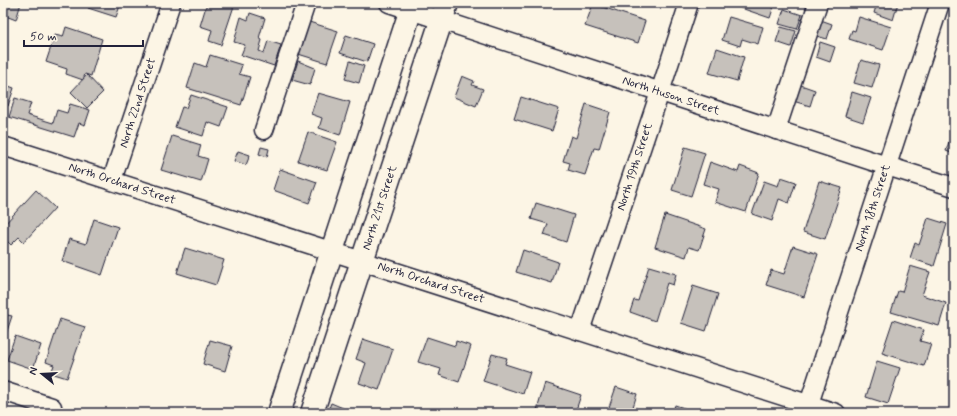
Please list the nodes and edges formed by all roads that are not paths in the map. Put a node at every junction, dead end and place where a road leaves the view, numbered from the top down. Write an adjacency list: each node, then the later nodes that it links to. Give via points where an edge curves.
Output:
1 (171, 3): 14 (street, North 22nd Street)
2 (306, 3): 10 (street)
3 (389, 3): 7 (street, North Huson Street)
4 (689, 3): 9 (street, North 19th Street)
5 (818, 3): 11 (street)
6 (940, 3): 13 (street, North 18th Street)
7 (412, 6): 8 (street, North Huson Street); 16 (main road)
8 (444, 12): 9 (street, North Huson Street); 17 (main road, North 21st Street)
9 (660, 92): 11 (street, North Huson Street); 18 (street, North 19th Street)
10 (264, 130)
11 (776, 130): 13 (street, North Huson Street)
12 (3, 146): 14 (street, North Orchard Street)
13 (887, 166): 15 (street, North Huson Street); 21 (street, North 18th Street)
14 (112, 180): 16 (street, North Orchard Street)
15 (954, 186)
16 (332, 252): 17 (street, North Orchard Street); 22 (main road)
17 (363, 261): 18 (street, North Orchard Street); 23 (main road, North 21st Street)
18 (580, 331): 21 (street, North Orchard Street)
19 (3, 391): 20 (street)
20 (52, 407)
21 (807, 409): 24 (street, North Orchard Street)
22 (279, 413)
23 (312, 413)
24 (836, 413)

